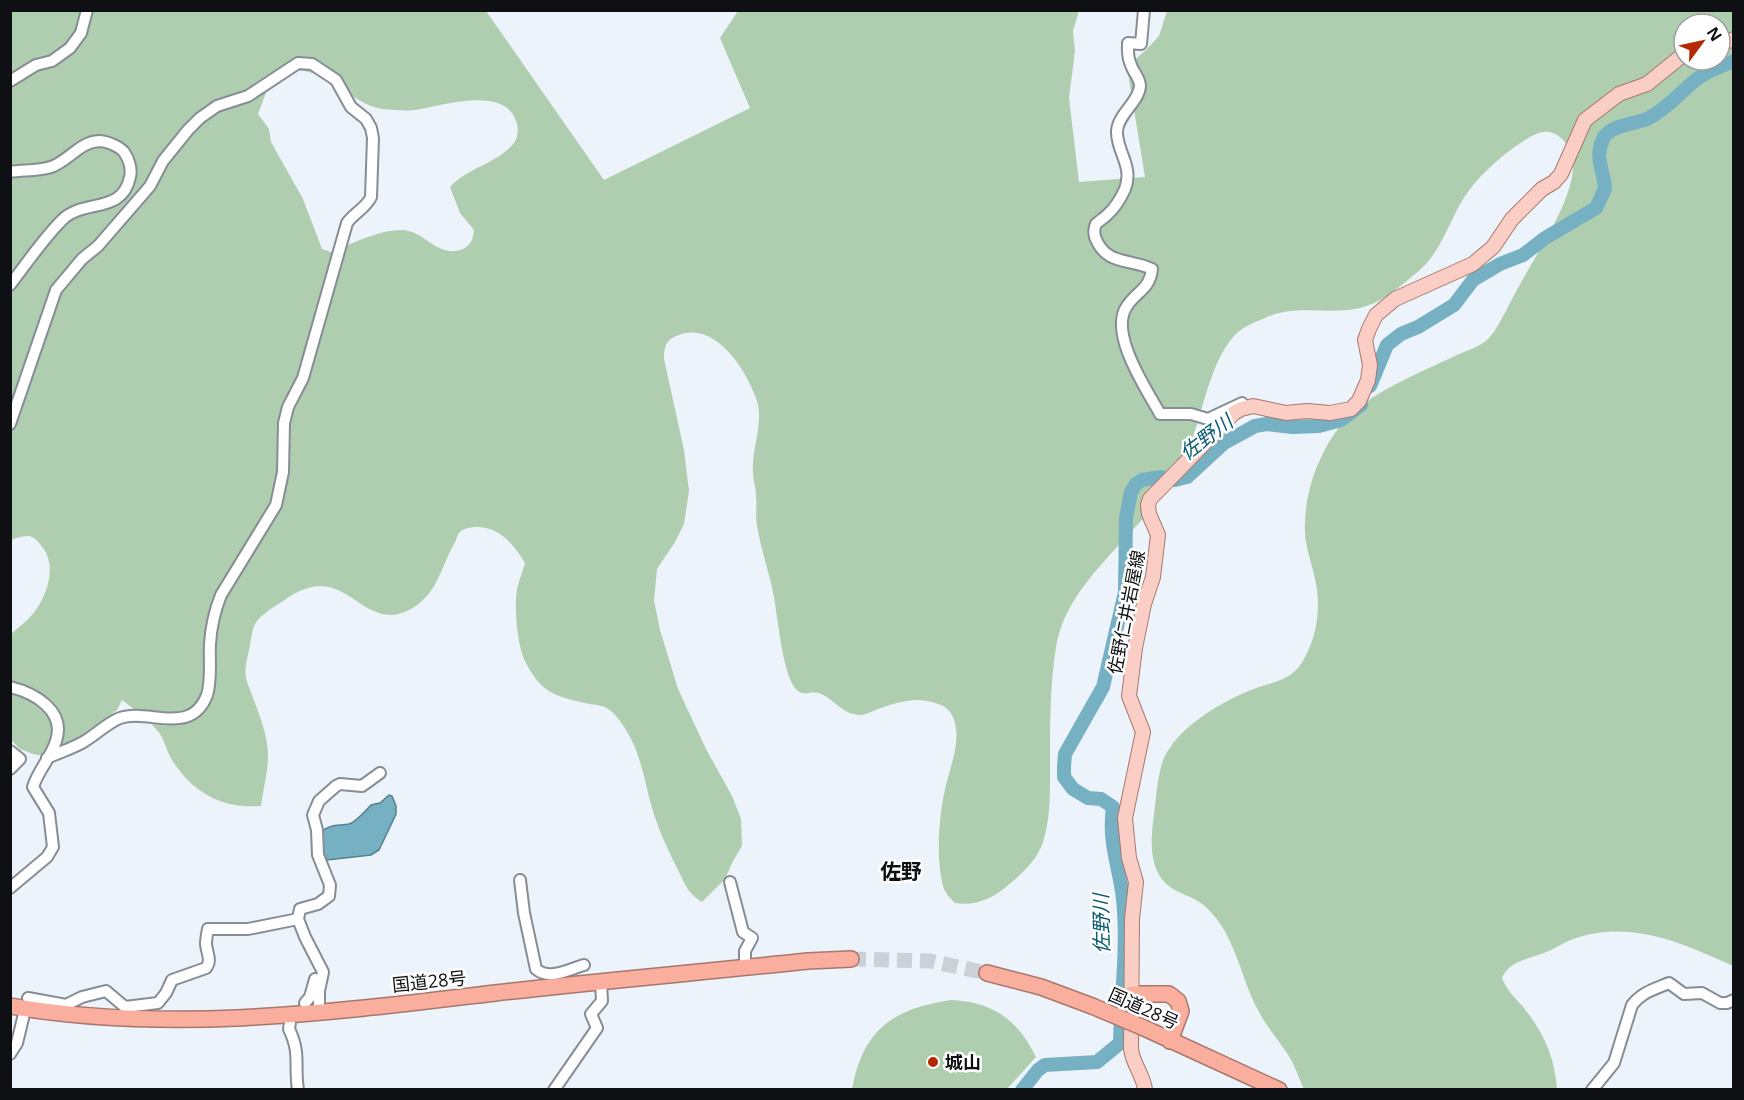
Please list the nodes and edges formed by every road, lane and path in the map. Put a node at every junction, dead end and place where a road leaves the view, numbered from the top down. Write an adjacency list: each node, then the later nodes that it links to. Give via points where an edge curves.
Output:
1 (87, 10): 4 (street, via 81,33 70,48)
2 (1144, 10): 7 (street, via 1141,44 1128,43 1127,52 1140,88 1117,131 1128,181 1117,203 1096,224 1095,238 1106,255 1152,269 1151,280 1125,310 1123,335 1127,352 1160,414 1208,418 1246,401)
3 (1672, 64): 7 (main road, via 1647,84 1619,94 1585,120 1561,174 1512,219 1493,247 1473,264 1395,299 1377,315 1365,340 1370,365 1366,388 1351,409 1286,413)
4 (10, 81)
5 (10, 172): 6 (street, via 53,167 79,148 99,141 123,152 131,171 126,191 118,199 82,208 63,219)
6 (10, 285)
7 (1249, 407): 24 (main road, 佐野仁井岩屋線, via 1234,413 1152,494 1148,505 1158,535 1129,696 1143,732 1125,809 1129,858 1136,882)
8 (10, 424): 11 (street, via 56,290 150,186 163,161 188,130 217,106 248,96 298,63 312,64 336,80 351,107 371,128 370,201 347,223 303,378 286,415 283,472 276,505 215,609 204,701 191,715 182,717 121,718 85,741)
9 (10, 687): 11 (street, via 28,691 56,719 56,742)
10 (10, 751): 12 (street, via 20,759)
11 (47, 758): 16 (street, via 33,787 49,813 53,847 47,857)
12 (10, 769)
13 (381, 773): 17 (street, via 362,786 340,784 319,801 313,815 318,855 330,885 330,896 300,909)
14 (520, 880): 20 (street, via 536,969 551,975)
15 (730, 882): 21 (street, via 743,932 752,939 745,951)
16 (10, 888)
17 (298, 919): 19 (street); 25 (street, via 248,929 208,929 209,965 172,980 158,1003 125,1007 106,992 66,1005)
18 (851, 959): 21 (highway, 国道28号)
19 (318, 963): 27 (street); 29 (street, via 323,972)
20 (584, 965)
21 (745, 968): 23 (highway, 国道28号)
22 (987, 973): 32 (highway, 国道28号, bridge, via 1041,987)
23 (601, 982): 29 (highway, 国道28号); 35 (street, via 602,1001 591,1014 597,1028)
24 (1132, 994): 32 (highway, via 1169,994 1178,1001 1180,1011); 36 (main road, 佐野仁井岩屋線, via 1132,1060)
25 (28, 998)
26 (1734, 1000): 38 (street, via 1720,1003 1701,993 1684,994 1669,983 1647,991 1632,1005 1614,1063)
27 (305, 1003)
28 (10, 1006): 29 (highway, 国道28号, via 79,1016 158,1020)
29 (319, 1011)
30 (24, 1014): 33 (street, via 17,1044)
31 (290, 1022): 34 (street, via 296,1044)
32 (1170, 1041): 37 (highway, 国道28号)
33 (10, 1054)
34 (298, 1089)
35 (555, 1089)
36 (1145, 1089)
37 (1280, 1089)
38 (1592, 1089)

